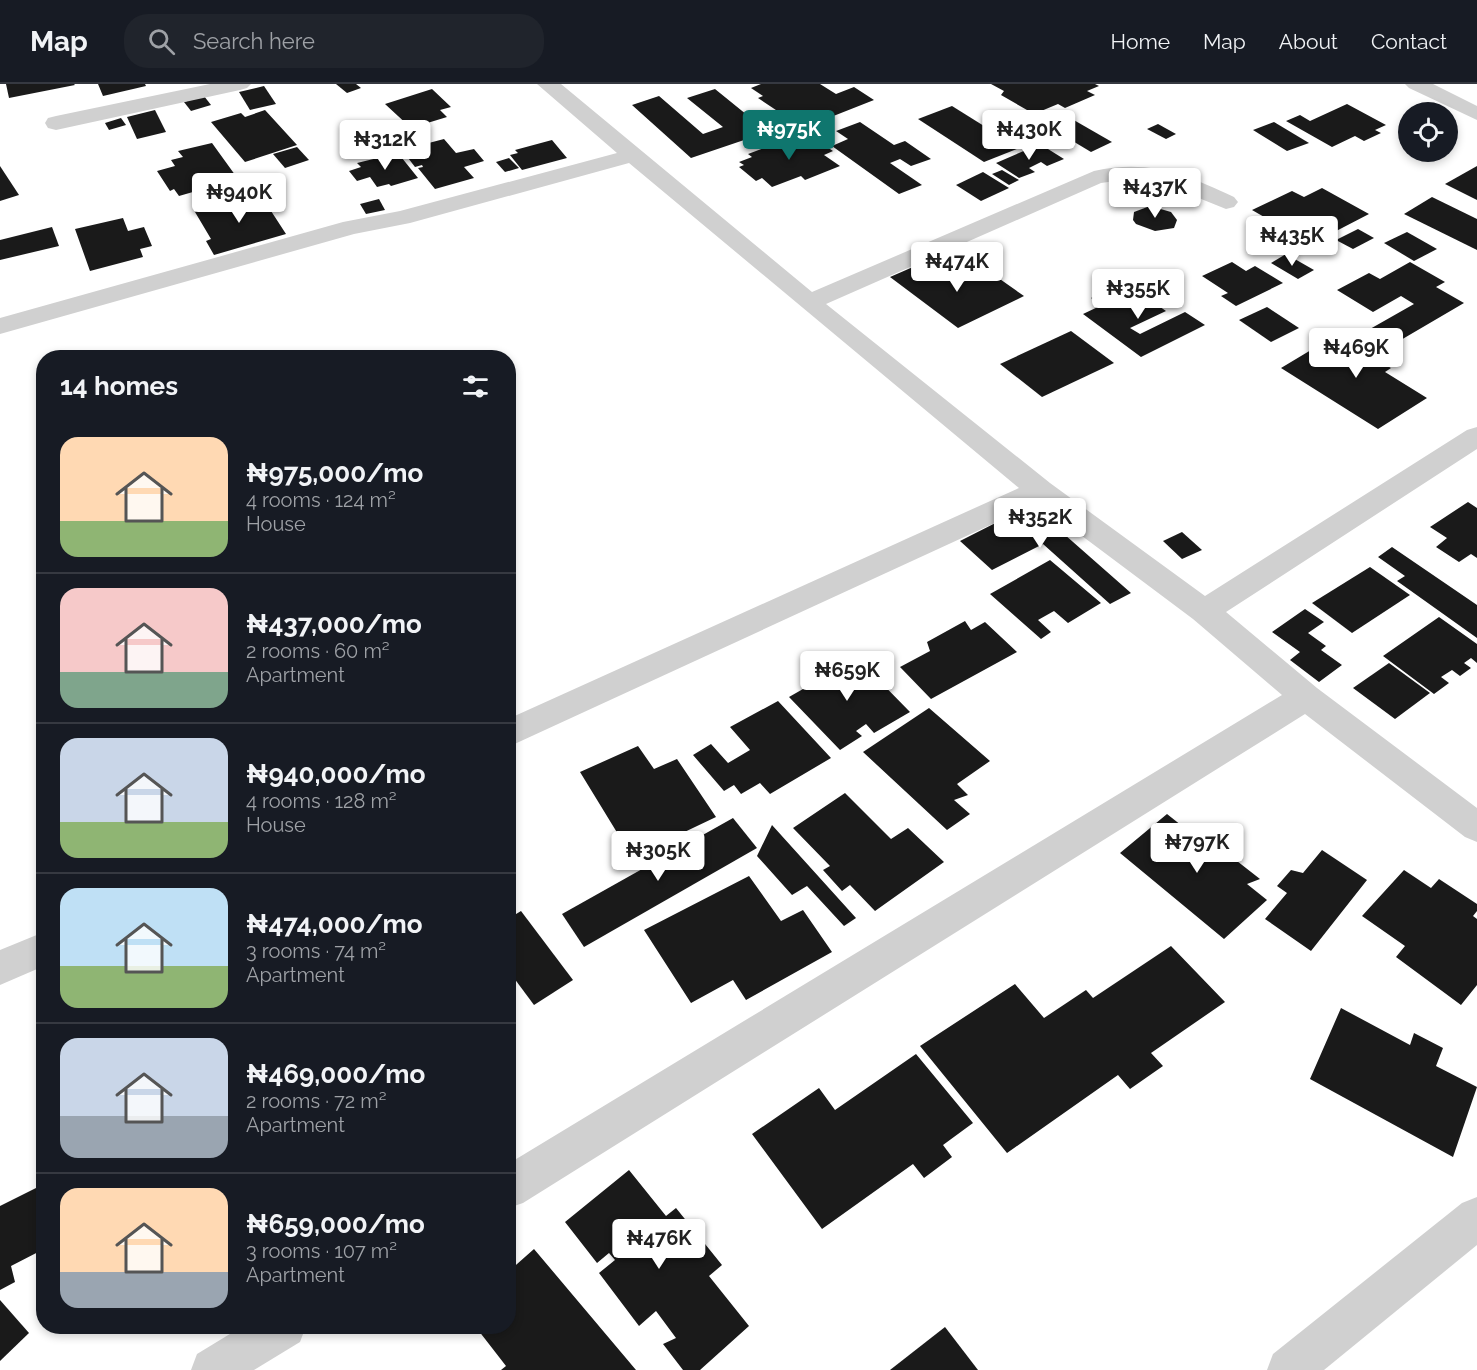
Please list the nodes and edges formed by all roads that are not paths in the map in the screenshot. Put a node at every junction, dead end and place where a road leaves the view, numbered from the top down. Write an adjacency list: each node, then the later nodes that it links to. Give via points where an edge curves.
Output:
1 (240, 84): 5 (street)
2 (548, 84): 6 (street)
3 (1416, 84): 4 (street)
4 (1477, 114)
5 (56, 123)
6 (633, 155): 8 (street); 9 (street, via 402,218 351,227)
7 (1226, 202): 8 (street, via 1163,176 1114,172)
8 (809, 302): 11 (street)
9 (0, 326)
10 (1477, 436): 12 (street)
11 (1040, 490): 12 (street); 14 (street)
12 (1204, 611): 13 (street)
13 (1306, 697): 15 (street); 18 (street)
14 (516, 730)
15 (1477, 827)
16 (36, 952): 17 (street)
17 (0, 968)
18 (516, 1183)
19 (1477, 1218): 22 (street)
20 (271, 1334): 21 (street)
21 (213, 1370)
22 (1289, 1370)

